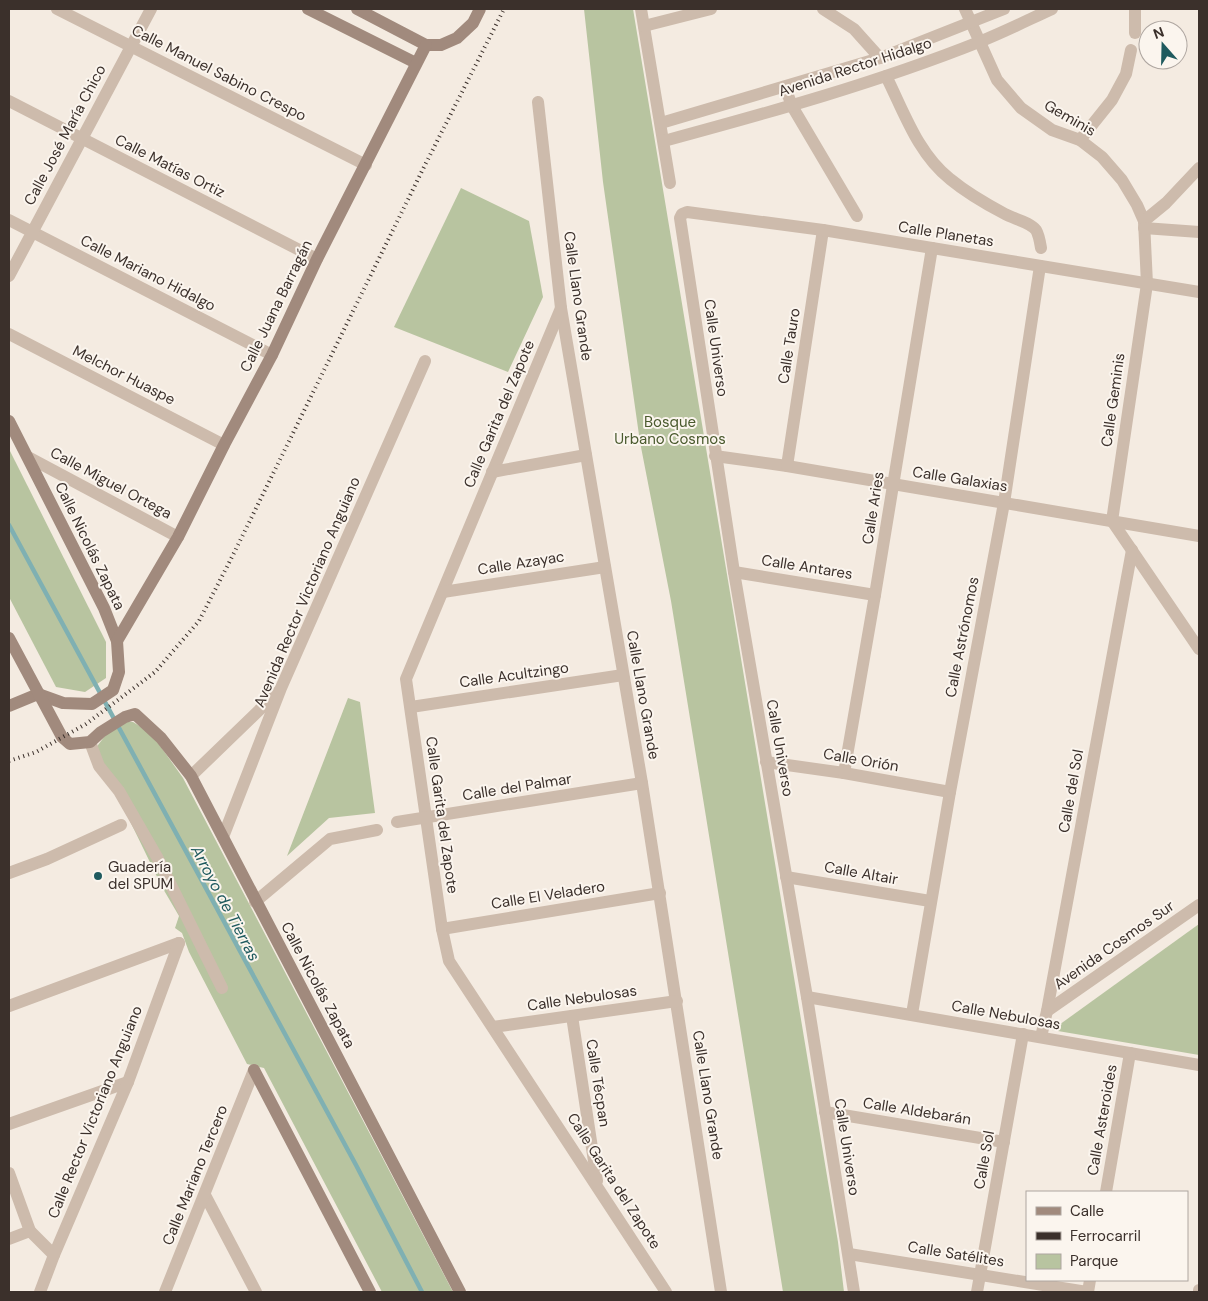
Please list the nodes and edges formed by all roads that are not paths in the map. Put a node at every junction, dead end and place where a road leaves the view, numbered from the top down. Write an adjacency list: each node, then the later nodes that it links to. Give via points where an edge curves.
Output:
1 (57, 9): 17 (street, Calle Manuel Sabino Crespo)
2 (151, 9): 17 (street, Calle José María Chico)
3 (308, 9): 21 (street)
4 (357, 9): 18 (street)
5 (480, 9): 18 (street, via 473,23 457,38 441,45)
6 (641, 9): 14 (street)
7 (711, 9): 14 (street)
8 (823, 9): 20 (street, via 854,29)
9 (965, 9): 13 (street, Geminis)
10 (1004, 9): 13 (street, Avenida Rector Hidalgo)
11 (1052, 9): 16 (street, Avenida Rector Hidalgo)
12 (1135, 9): 15 (street)
13 (973, 22): 16 (street, Geminis); 20 (street, Avenida Rector Hidalgo)
14 (644, 26): 27 (street)
15 (1135, 33)
16 (980, 42): 22 (street, Avenida Rector Hidalgo); 29 (street, Geminis, via 997,80 1021,108 1052,130)
17 (131, 46): 28 (street, Calle José María Chico); 31 (street, Calle Manuel Sabino Crespo)
18 (426, 46): 21 (street, Calle Juana Barragán)
19 (1131, 50): 29 (street, via 1126,74 1112,100)
20 (880, 58): 23 (street, Avenida Rector Hidalgo)
21 (416, 63): 31 (street, Calle Juana Barragán)
22 (886, 76): 26 (street, Avenida Rector Hidalgo); 42 (street, via 932,162 974,196 1035,228)
23 (785, 87): 26 (street); 27 (street, Avenida Rector Hidalgo)
24 (9, 101): 28 (street, Calle Matías Ortiz)
25 (538, 102): 48 (street, Calle Llano Grande)
26 (792, 106): 30 (street, Avenida Rector Hidalgo); 35 (street)
27 (661, 123): 30 (street)
28 (81, 139): 39 (street, Calle José María Chico); 43 (street, Calle Matías Ortiz)
29 (1080, 140): 37 (street, Geminis, via 1102,157 1122,180 1137,204)
30 (664, 141): 33 (street)
31 (366, 165): 43 (street, Calle Juana Barragán)
32 (1199, 168): 37 (street)
33 (670, 183)
34 (687, 212): 38 (street, Calle Planetas); 55 (street, Calle Universo, via 680,218)
35 (857, 216)
36 (9, 220): 39 (street, Calle Mariano Hidalgo)
37 (1144, 225): 40 (street); 46 (street, Geminis)
38 (823, 230): 41 (street, Calle Planetas); 57 (street, Calle Tauro)
39 (32, 232): 45 (street, Calle José María Chico); 50 (street, Calle Mariano Hidalgo)
40 (1199, 232)
41 (932, 248): 44 (street, Calle Planetas); 59 (street, Calle Aries)
42 (1041, 248)
43 (317, 259): 50 (street, Calle Juana Barragán)
44 (1040, 266): 46 (street, Calle Planetas); 60 (street, Calle Astrónomos)
45 (9, 276)
46 (1147, 284): 47 (street, Calle Planetas); 61 (street, Calle Geminis)
47 (1199, 292)
48 (561, 308): 54 (street, Calle Llano Grande); 58 (street, Calle Garita del Zapote)
49 (9, 334): 53 (street, Melchor Huaspe)
50 (272, 355): 53 (street, Calle Juana Barragán)
51 (425, 361): 73 (street, Avenida Rector Victoriano Anguiano)
52 (9, 421): 56 (street, Calle Nicolás Zapata)
53 (224, 444): 63 (street, Calle Juana Barragán)
54 (586, 455): 58 (street); 65 (street, Calle Llano Grande)
55 (715, 456): 57 (street, Calle Galaxias); 66 (street, Calle Universo)
56 (28, 457): 63 (street, Calle Miguel Ortega); 70 (street, Calle Nicolás Zapata, via 104,608)
57 (787, 466): 59 (street, Calle Galaxias)
58 (492, 472): 67 (street, Calle Garita del Zapote)
59 (894, 484): 60 (street, Calle Galaxias); 68 (street, Calle Aries)
60 (1004, 503): 61 (street, Calle Galaxias); 82 (street, Calle Astrónomos)
61 (1112, 521): 62 (street, Calle Galaxias); 64 (street)
62 (1199, 536)
63 (178, 537): 70 (street, Calle Juana Barragán)
64 (1132, 550): 71 (street); 99 (street, Calle del Sol)
65 (605, 567): 67 (street, Calle Azayac); 72 (street, Calle Llano Grande)
66 (734, 572): 68 (street, Calle Antares); 78 (street, Calle Universo)
67 (443, 592): 76 (street, Calle Garita del Zapote, via 406,679)
68 (875, 595): 79 (street, Calle Aries)
69 (9, 638): 74 (street)
70 (117, 641): 74 (street, Calle Nicolás Zapata, via 120,672 113,690 92,704 63,703)
71 (1199, 649)
72 (623, 675): 76 (street, Calle Acultzingo); 81 (street, Calle Llano Grande)
73 (281, 688): 80 (street); 87 (street, Avenida Rector Victoriano Anguiano)
74 (38, 694): 75 (street); 77 (street, via 62,737 70,744)
75 (9, 706)
76 (411, 707): 83 (street, Calle Garita del Zapote)
77 (90, 742): 80 (street, Calle Nicolás Zapata, via 125,717 135,714 161,738); 95 (street, via 100,766 119,791 157,857)
78 (766, 762): 79 (street, Calle Orión); 89 (street, Calle Universo)
79 (844, 773): 82 (street, Calle Orión)
80 (191, 776): 87 (street, Calle Nicolás Zapata)
81 (642, 783): 83 (street, Calle del Palmar); 90 (street, Calle Llano Grande)
82 (950, 792): 91 (street, Calle Astrónomos)
83 (426, 818): 84 (street, Calle del Palmar); 94 (street, Calle Garita del Zapote)
84 (397, 822)
85 (121, 825): 88 (street)
86 (377, 830): 92 (street, via 330,839)
87 (223, 837): 92 (street, Calle Nicolás Zapata)
88 (9, 873)
89 (786, 877): 91 (street, Calle Altair); 96 (street, Calle Universo)
90 (660, 893): 94 (street, Calle El Veladero); 97 (street, Calle Llano Grande)
91 (930, 901): 100 (street, Calle Astrónomos)
92 (255, 902): 124 (street, Calle Nicolás Zapata)
93 (1199, 905): 99 (street, Avenida Cosmos Sur)
94 (442, 929): 102 (street, Calle Garita del Zapote, via 449,961)
95 (222, 988)
96 (807, 998): 100 (street, Calle Nebulosas); 108 (street, Calle Universo)
97 (677, 1001): 101 (street, Calle Nebulosas); 126 (street, Calle Llano Grande)
98 (9, 1006): 107 (street, Calle Rector Victoriano Anguiano, via 179,943)
99 (1047, 1011): 104 (street, Calle del Sol)
100 (912, 1014): 103 (street, Calle Nebulosas)
101 (572, 1016): 102 (street, Calle Nebulosas); 112 (street, Calle Técpan)
102 (493, 1027): 112 (street, Calle Garita del Zapote)
103 (1023, 1034): 104 (street, Calle Nebulosas); 110 (street, Calle Sol)
104 (1041, 1037): 105 (street, Calle Nebulosas)
105 (1130, 1053): 106 (street, Calle Nebulosas); 113 (street, Calle Asteroides)
106 (1199, 1065)
107 (128, 1082): 109 (street); 118 (street, Calle Rector Victoriano Anguiano)
108 (825, 1112): 110 (street, Calle Aldebarán); 117 (street, Calle Universo)
109 (9, 1124)
110 (1004, 1142): 119 (street, Calle Sol)
111 (9, 1173): 115 (street)
112 (597, 1185): 125 (street, Calle Garita del Zapote)
113 (1106, 1191)
114 (205, 1195): 121 (street, Calle Mariano Tercero); 122 (street); 123 (street, Calle Mariano Tercero, via 254,1070)
115 (30, 1231): 116 (street); 118 (street)
116 (9, 1239)
117 (849, 1254): 119 (street, Calle Satélites); 127 (street, Calle Universo)
118 (54, 1255): 120 (street, Calle Rector Victoriano Anguiano)
119 (980, 1274): 128 (street, Calle Sol); 129 (street, Calle Satélites)
120 (40, 1292)
121 (165, 1292)
122 (256, 1292)
123 (370, 1292)
124 (460, 1292)
125 (666, 1292)
126 (722, 1292)
127 (854, 1292)
128 (977, 1292)
129 (1087, 1292)

